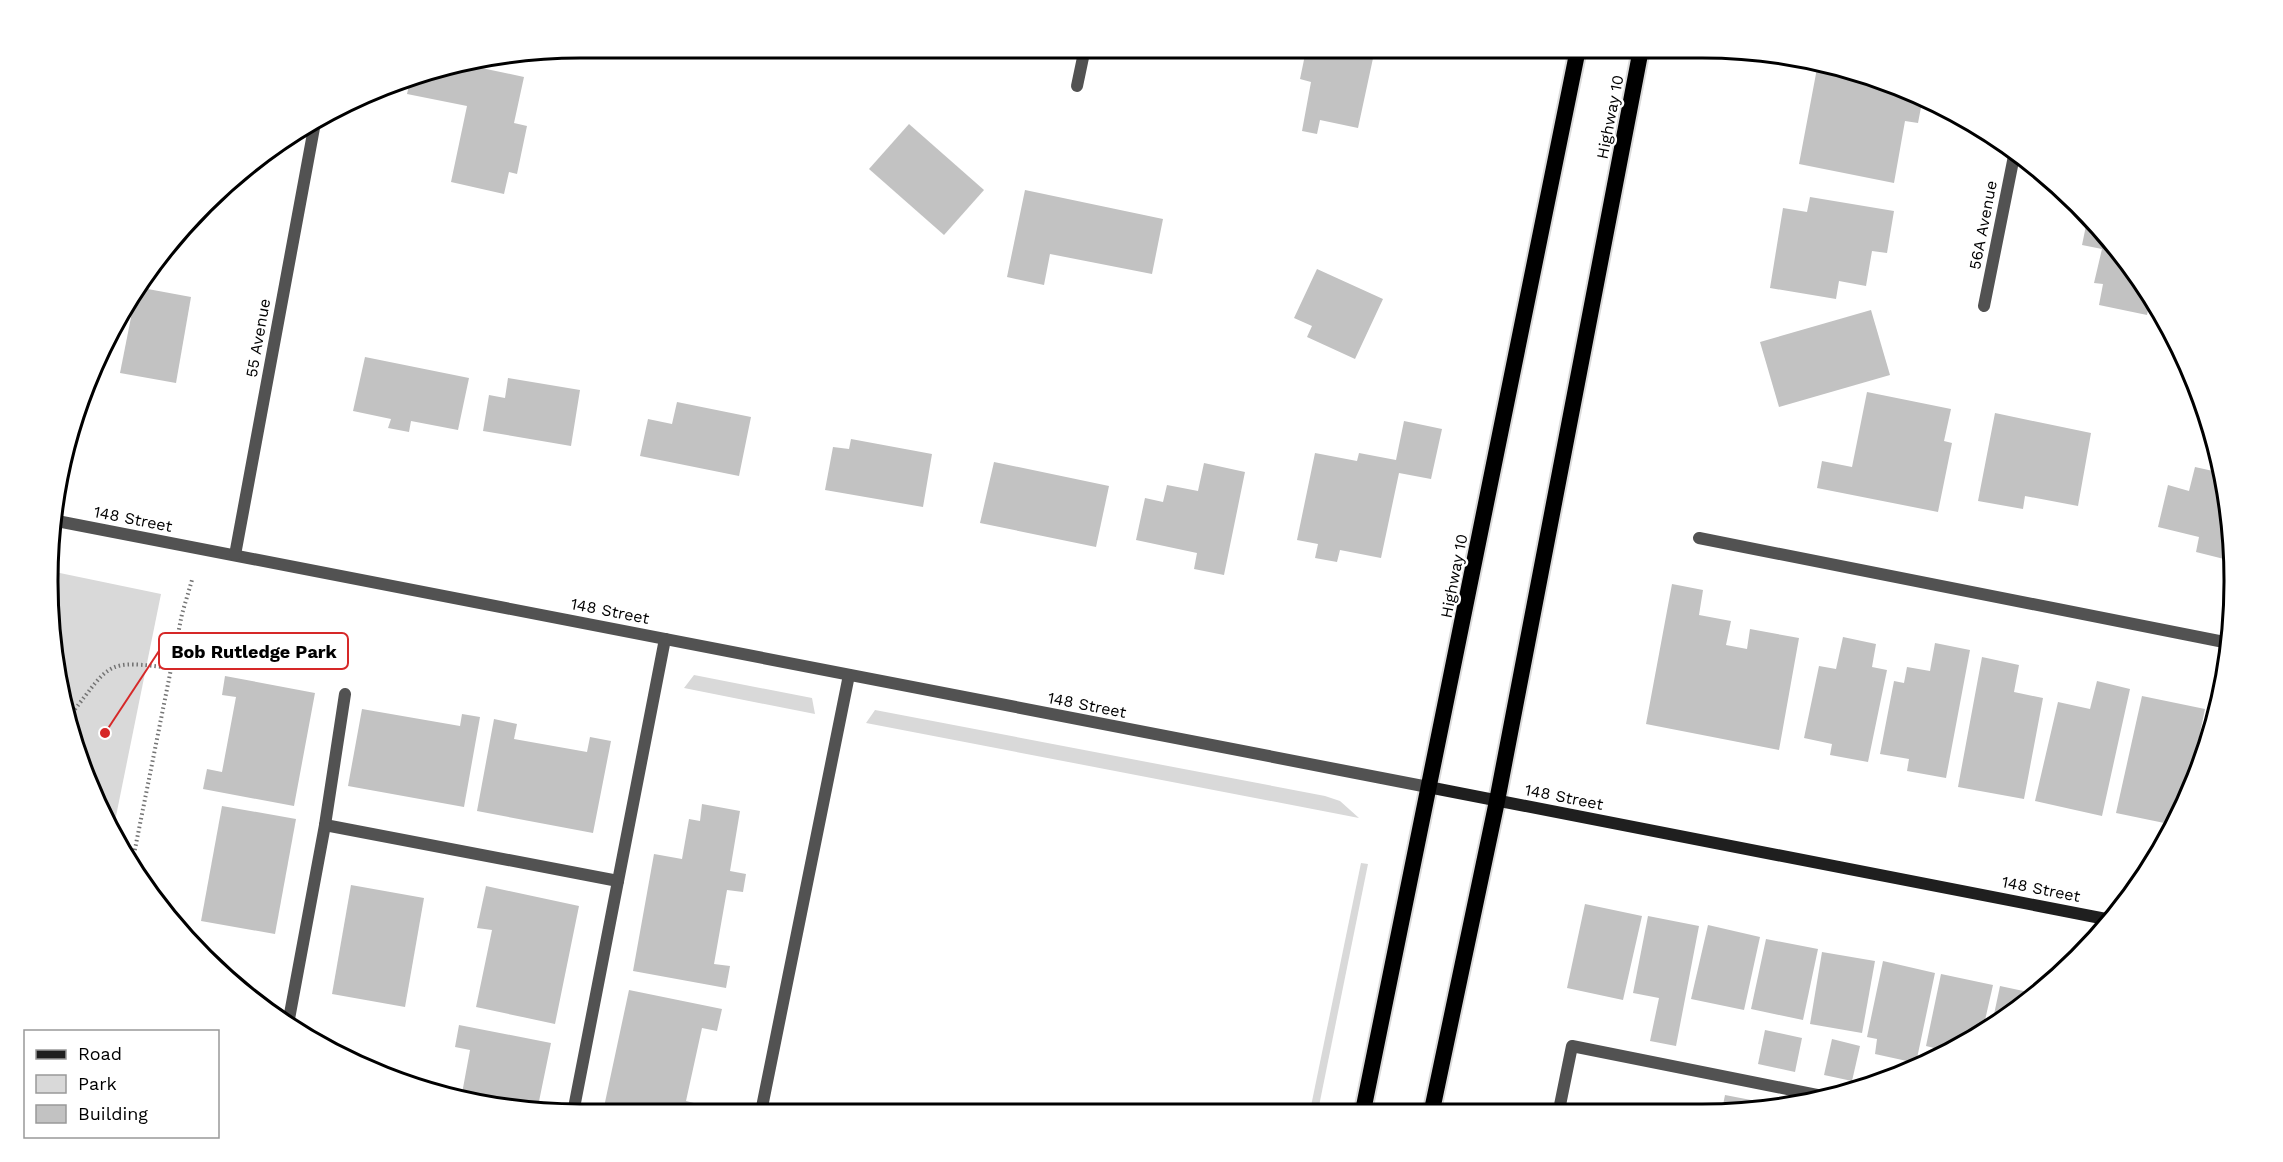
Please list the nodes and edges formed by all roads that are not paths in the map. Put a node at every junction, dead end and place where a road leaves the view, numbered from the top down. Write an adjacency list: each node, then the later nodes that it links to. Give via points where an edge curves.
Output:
1 (1083, 58): 4 (street)
2 (1576, 58): 15 (highway, Highway 10)
3 (1639, 58): 16 (highway, Highway 10)
4 (1077, 86)
5 (313, 133): 10 (street, 55 Avenue)
6 (2013, 161): 7 (street, 56A Avenue)
7 (1984, 306)
8 (62, 521): 10 (street, 148 Street)
9 (1699, 538): 12 (street)
10 (235, 555): 11 (street, 148 Street)
11 (665, 639): 13 (street, 148 Street); 18 (street)
12 (2221, 641)
13 (849, 675): 15 (street, 148 Street); 23 (street)
14 (345, 694): 17 (street)
15 (1428, 787): 16 (main road, 148 Street); 24 (highway, Highway 10)
16 (1497, 801): 19 (main road, 148 Street); 25 (highway, Highway 10)
17 (325, 825): 18 (street); 20 (street)
18 (618, 881): 22 (street)
19 (2101, 918)
20 (290, 1014)
21 (1805, 1093): 26 (street, via 1572,1046)
22 (575, 1104)
23 (763, 1104)
24 (1364, 1104)
25 (1433, 1104)
26 (1560, 1104)

